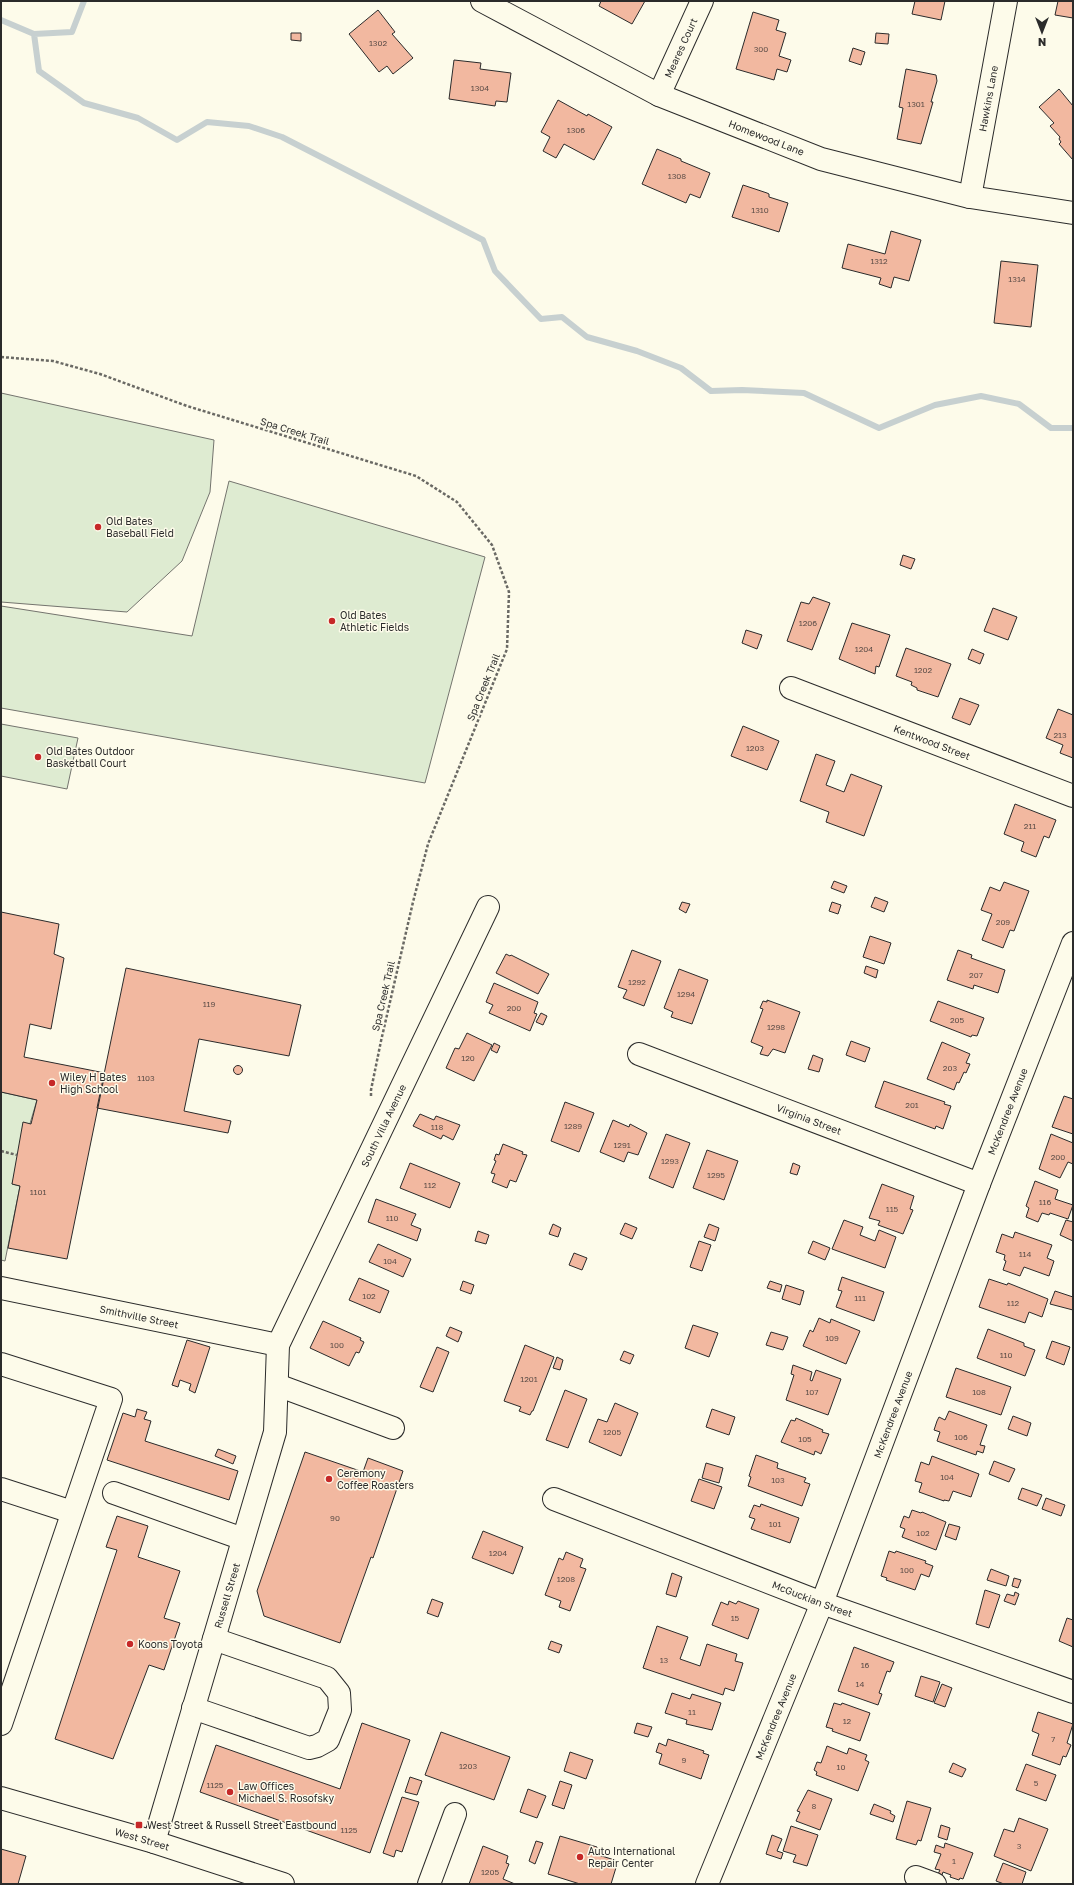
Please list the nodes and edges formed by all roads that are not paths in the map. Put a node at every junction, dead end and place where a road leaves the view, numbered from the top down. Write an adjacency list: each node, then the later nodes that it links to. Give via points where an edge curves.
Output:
1 (482, 1): 4 (street, Homewood Lane)
2 (702, 1): 4 (street, Meares Court)
3 (1006, 1): 5 (street, Hawkins Lane)
4 (659, 95): 5 (street, Homewood Lane, via 821,159)
5 (970, 197): 6 (street, Homewood Lane)
6 (1073, 213)
7 (792, 688): 8 (street, Kentwood Street)
8 (1073, 796)
9 (488, 907): 14 (street, South Villa Avenue)
10 (1073, 943): 12 (street, McKendree Avenue)
11 (639, 1054): 12 (street, Virginia Street)
12 (978, 1184): 23 (street, McKendree Avenue)
13 (1, 1288): 14 (street, Smithville Street)
14 (278, 1344): 16 (street, Russell Street)
15 (1, 1364): 21 (street, via 111,1399)
16 (277, 1385): 17 (street); 22 (street, Russell Street, via 275,1432)
17 (393, 1428)
18 (1, 1489): 21 (street)
19 (114, 1493): 22 (street)
20 (554, 1499): 23 (street, McGuckian Street)
21 (72, 1512): 27 (street)
22 (244, 1539): 24 (street, Russell Street)
23 (822, 1603): 25 (street, McGuckian Street); 33 (street, McKendree Avenue)
24 (214, 1639): 26 (street, Russell Street); 26 (street, via 328,1678 339,1693 340,1710 328,1740 309,1748)
25 (1073, 1692)
26 (193, 1708): 30 (street, Russell Street)
27 (1, 1724)
28 (1, 1798): 30 (street, West Street)
29 (455, 1814): 32 (street)
30 (154, 1842): 31 (street, West Street)
31 (283, 1884)
32 (429, 1884)
33 (707, 1884)

